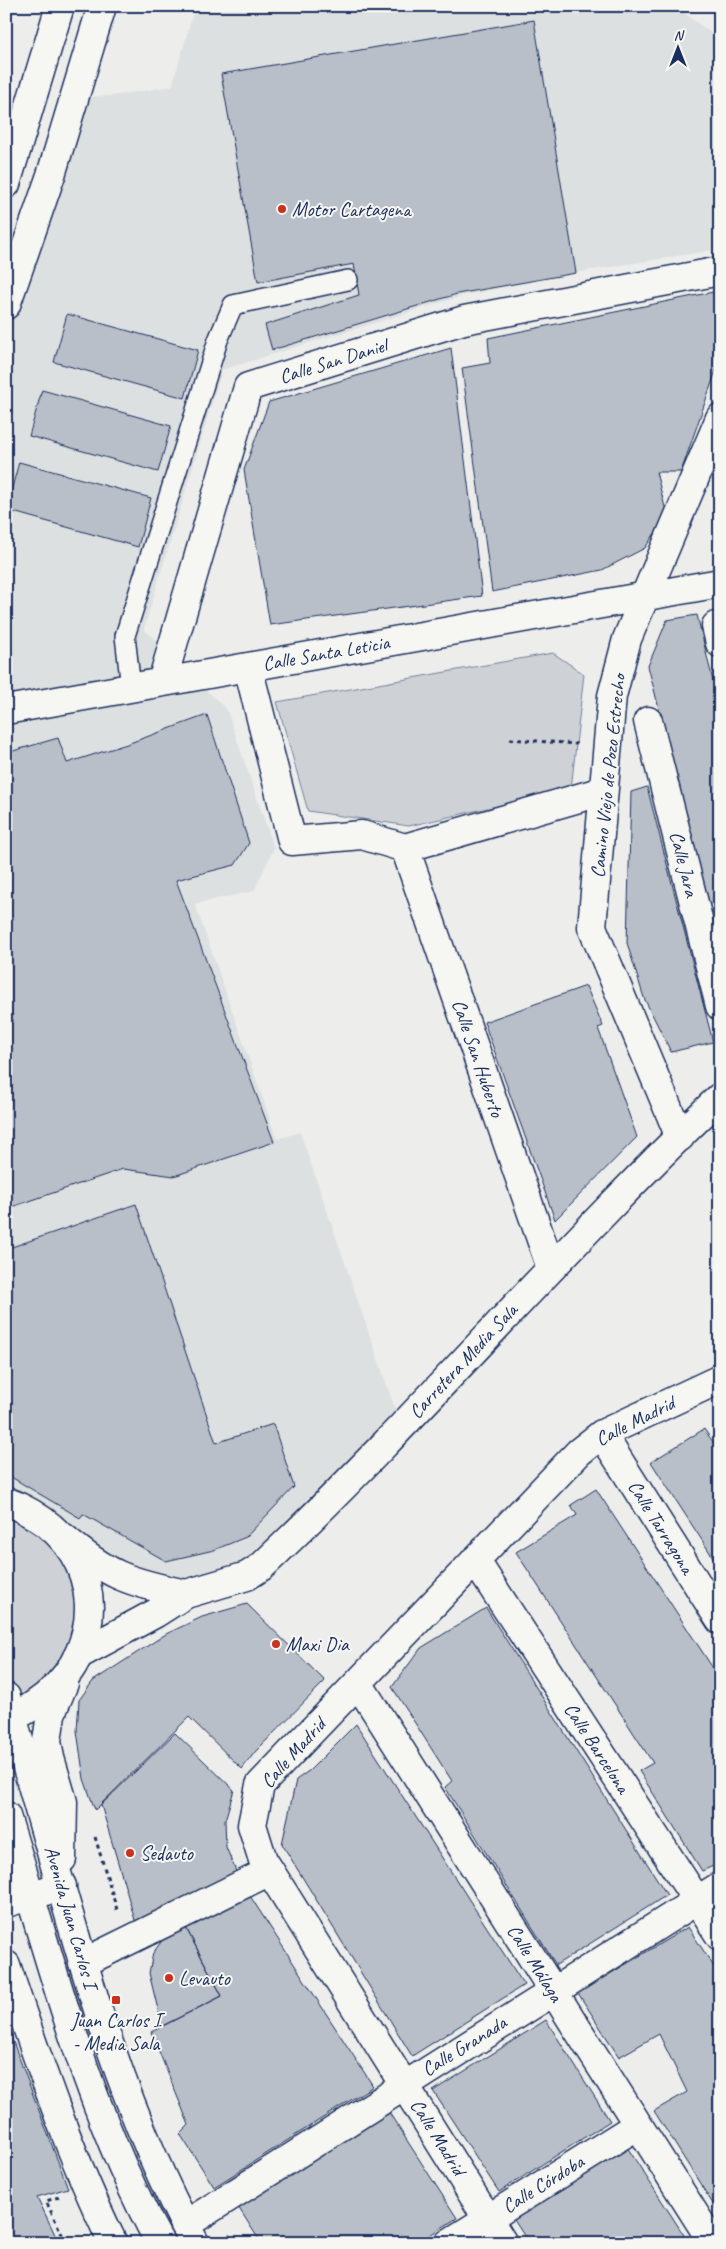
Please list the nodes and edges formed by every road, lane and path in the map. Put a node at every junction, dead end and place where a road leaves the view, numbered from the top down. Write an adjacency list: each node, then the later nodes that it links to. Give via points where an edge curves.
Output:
1 (60, 6): 3 (main road)
2 (102, 6): 6 (main road)
3 (6, 184)
4 (720, 271): 13 (main road, Calle San Daniel, via 464,320 248,387)
5 (348, 280): 14 (lane, via 233,305 218,340 125,636)
6 (6, 305)
7 (720, 418): 9 (main road, Camino Viejo de Pozo Estrecho)
8 (720, 583): 9 (main road, Calle Santa Leticia)
9 (646, 596): 12 (main road, Calle Santa Leticia); 17 (main road, Camino Viejo de Pozo Estrecho, via 627,639 612,696)
10 (720, 626): 11 (main road, via 716,626)
11 (720, 643)
12 (248, 667): 13 (main road, Calle Santa Leticia); 18 (main road, via 292,841 362,835)
13 (162, 682): 14 (main road, Calle Santa Leticia)
14 (131, 688): 15 (main road, Calle Santa Leticia)
15 (6, 710)
16 (648, 721): 19 (main road, Calle Jara)
17 (603, 791): 18 (main road); 21 (main road, Camino Viejo de Pozo Estrecho, via 592,927)
18 (405, 848): 22 (main road, Calle San Huberto)
19 (720, 1006)
20 (716, 1108): 21 (main road, Carretera Media Sala)
21 (680, 1137): 22 (main road, Carretera Media Sala)
22 (551, 1268): 28 (main road, Carretera Media Sala, via 336,1494 261,1567 247,1576)
23 (720, 1379): 24 (main road, Calle Madrid)
24 (602, 1434): 27 (main road, Calle Madrid, via 579,1452); 29 (main road, Calle Tarragona)
25 (6, 1502): 26 (main road, via 39,1518)
26 (62, 1537): 28 (main road, Carretera Media Sala, via 117,1576 153,1588); 30 (main road, via 77,1557 86,1585 88,1622)
27 (475, 1560): 31 (main road, Calle Madrid); 39 (main road, Calle Barcelona)
28 (186, 1594): 30 (main road, Carretera Media Sala)
29 (720, 1620)
30 (75, 1662): 32 (main road, via 59,1685 41,1700); 36 (main road, via 54,1702 47,1740 63,1802)
31 (358, 1683): 35 (main road, Calle Madrid, via 260,1785 252,1826); 44 (main road, Calle Málaga)
32 (8, 1711): 36 (main road, Avenida Juan Carlos I)
33 (6, 1816): 38 (main road, Avenida Juan Carlos I)
34 (93, 1829): 41 (path)
35 (270, 1871): 41 (main road); 45 (main road, Calle Madrid)
36 (62, 1886): 38 (main road); 42 (main road, Avenida Juan Carlos I)
37 (720, 1886): 39 (main road, Calle Granada)
38 (18, 1899): 51 (main road, Avenida Juan Carlos I, via 116,2152)
39 (696, 1899): 40 (main road, Calle Barcelona); 44 (main road, Calle Granada)
40 (720, 1936)
41 (127, 1942): 42 (main road)
42 (83, 1963): 49 (main road, Avenida Juan Carlos I, via 138,2123)
43 (6, 1965): 50 (main road, via 62,2126)
44 (553, 1990): 45 (main road, Calle Granada); 46 (main road, Calle Málaga)
45 (404, 2084): 47 (main road, Calle Granada); 48 (main road, Calle Madrid)
46 (638, 2125): 48 (main road, Calle Córdoba); 55 (main road, Calle Málaga)
47 (213, 2207): 49 (main road, Calle Granada); 52 (path)
48 (488, 2218): 53 (main road, Calle Córdoba); 54 (main road, Calle Madrid)
49 (190, 2234)
50 (113, 2243)
51 (160, 2243)
52 (233, 2243)
53 (449, 2243)
54 (504, 2243)
55 (713, 2243)

